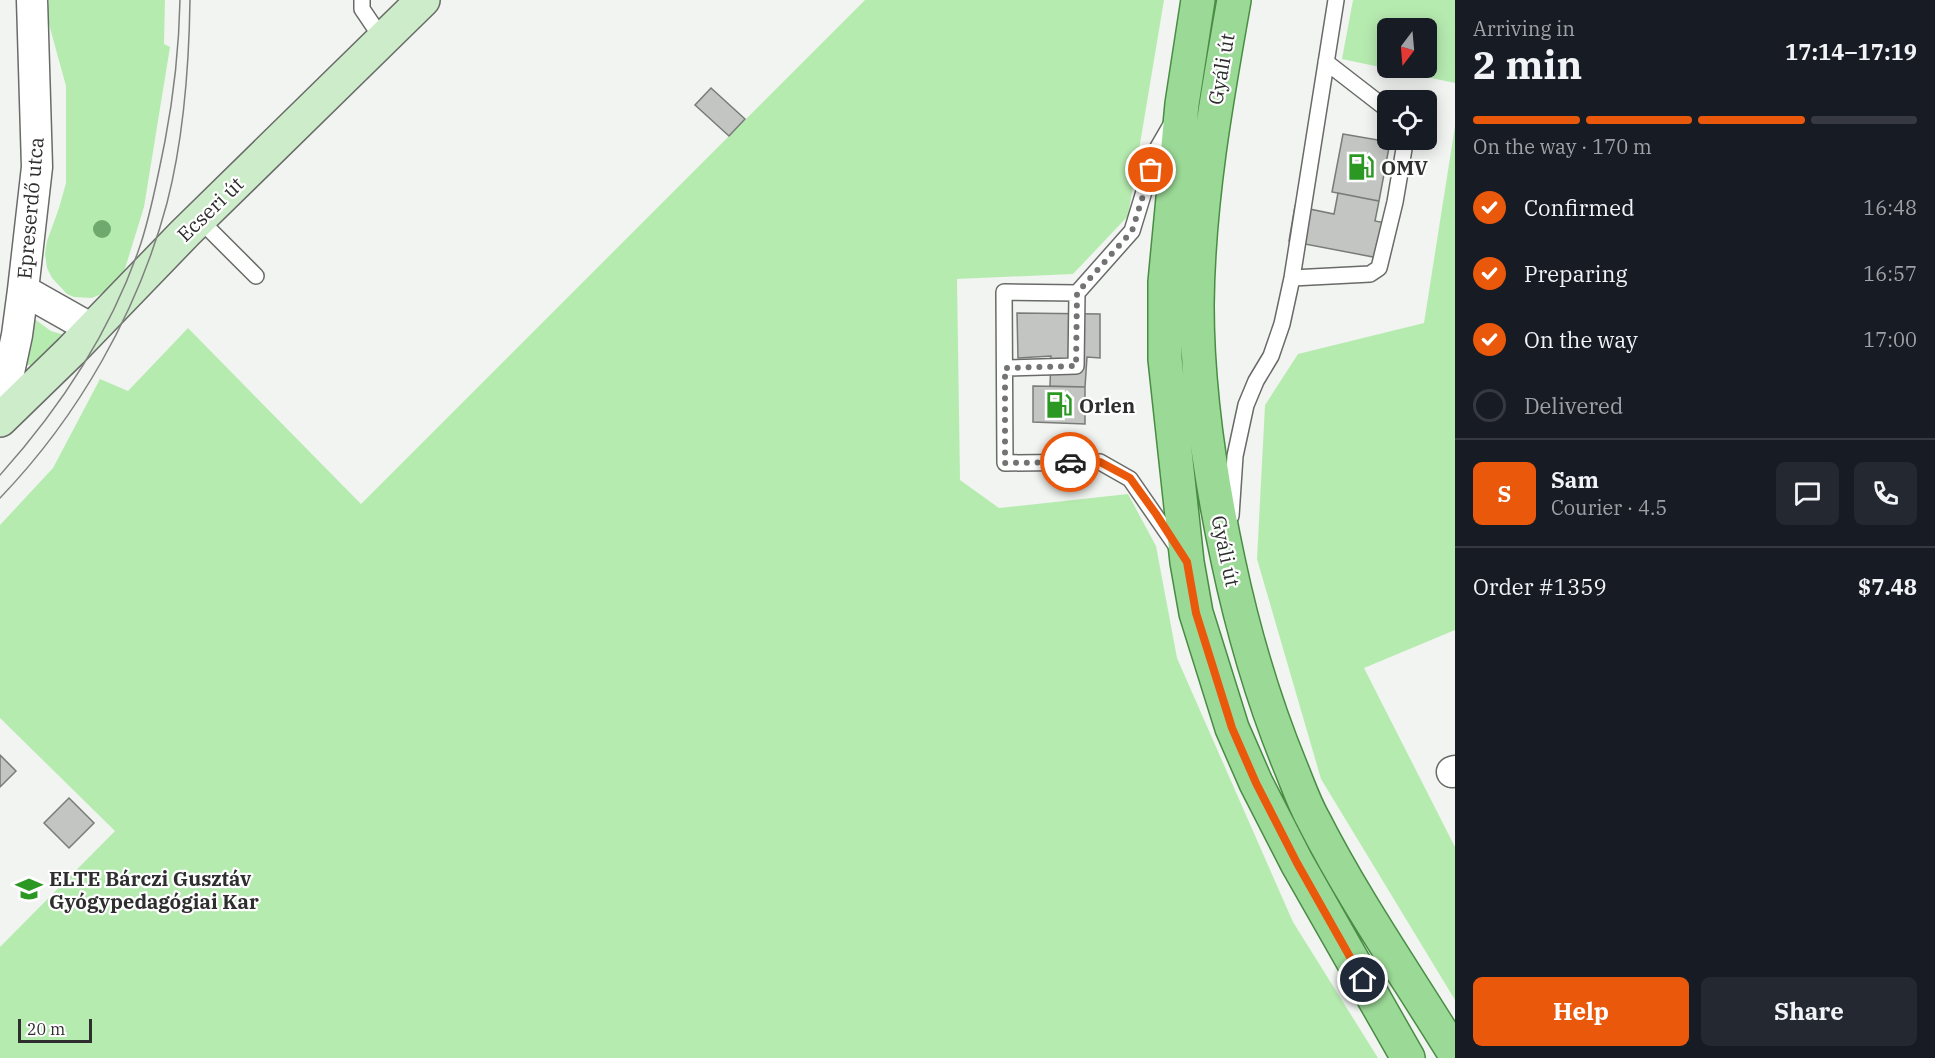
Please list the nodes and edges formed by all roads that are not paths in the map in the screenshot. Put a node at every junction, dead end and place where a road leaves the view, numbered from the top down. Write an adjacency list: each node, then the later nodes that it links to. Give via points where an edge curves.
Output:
1 (32, 0): 15 (street, Epreserdő utca, via 36,167)
2 (362, 0): 7 (lane, via 362,9)
3 (423, 0): 7 (street, Ecseri út)
4 (1198, 0): 10 (main road, Gyáli út)
5 (1234, 0): 21 (main road, Gyáli út, via 1204,190 1197,306 1210,477)
6 (1336, 0): 8 (lane)
7 (382, 40): 12 (street, Ecseri út)
8 (1326, 62): 9 (lane); 14 (lane)
9 (1377, 101)
10 (1182, 104): 16 (lane, via 1157,149 1132,231); 22 (main road, Gyáli út, via 1165,282 1165,348)
11 (1404, 150): 14 (lane, via 1379,268 1370,274)
12 (199, 219): 13 (lane); 17 (street, Ecseri út)
13 (256, 276)
14 (1292, 278): 21 (lane, via 1271,356 1246,405 1235,456)
15 (23, 290): 17 (street); 19 (street, Epreserdő utca)
16 (1077, 293): 18 (lane, via 1076,366); 18 (lane, via 1004,292)
17 (92, 329): 20 (street, Ecseri út)
18 (1005, 368): 22 (lane, via 1005,463 1100,462 1130,478)
19 (0, 414)
20 (0, 420)
21 (1226, 549): 23 (main road, Gyáli út, via 1255,669 1312,819)
22 (1187, 562): 24 (main road, Gyáli út, via 1208,656 1232,728 1256,783)
23 (1455, 1053)
24 (1408, 1058)

